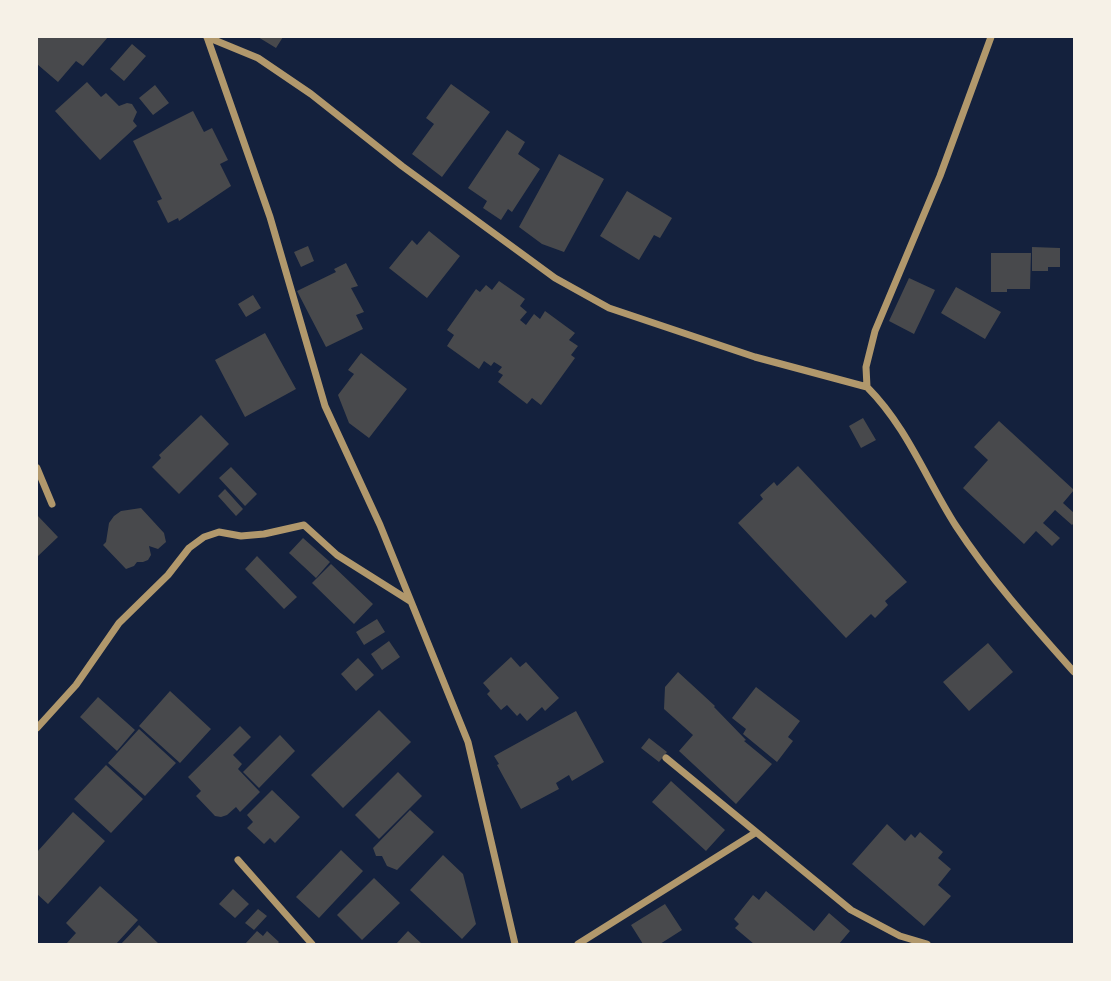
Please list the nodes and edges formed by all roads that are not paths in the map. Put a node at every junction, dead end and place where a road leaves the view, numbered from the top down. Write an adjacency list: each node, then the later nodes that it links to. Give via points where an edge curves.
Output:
1 (207, 37): 3 (street, via 258,58 555,278 608,308 755,357); 6 (street, via 270,217 325,405)
2 (991, 37): 3 (street, via 940,176 875,331 866,367)
3 (867, 387): 7 (street, via 901,427 957,527)
4 (37, 468): 5 (street)
5 (52, 504)
6 (411, 602): 8 (street, via 337,555 304,525 252,535 219,532 204,537 119,623 76,685); 13 (street, via 468,742)
7 (1074, 672)
8 (37, 728)
9 (666, 758): 10 (street)
10 (755, 833): 14 (street); 15 (street, via 851,910 900,936)
11 (238, 860): 12 (street)
12 (312, 944)
13 (515, 944)
14 (578, 944)
15 (927, 944)

